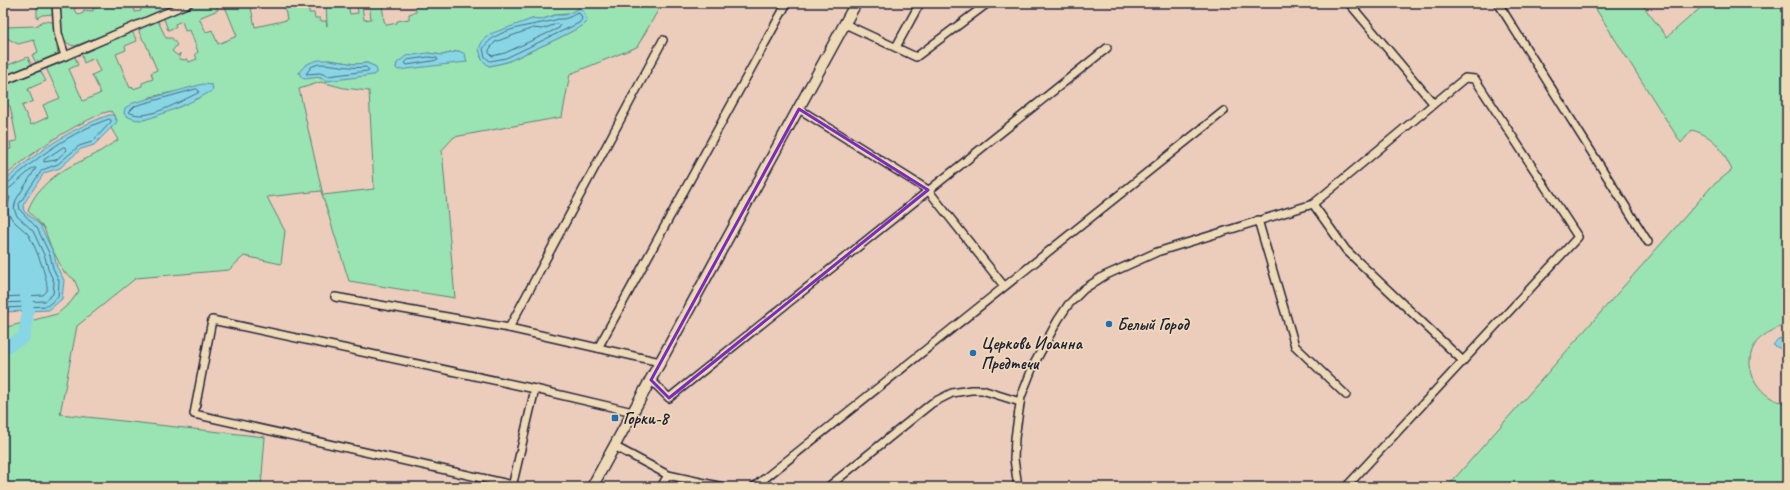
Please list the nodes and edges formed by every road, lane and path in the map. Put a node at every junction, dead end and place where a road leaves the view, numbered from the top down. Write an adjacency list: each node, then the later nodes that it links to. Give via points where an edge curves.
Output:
1 (56, 3): 13 (street, via 58,33)
2 (189, 3): 13 (street)
3 (787, 3): 25 (street)
4 (856, 3): 9 (street)
5 (920, 3): 11 (street)
6 (988, 3): 11 (street, via 916,56)
7 (1349, 3): 15 (street)
8 (1498, 3): 21 (street)
9 (845, 24): 11 (street); 16 (street)
10 (663, 40): 24 (street)
11 (896, 47)
12 (1107, 48): 18 (street)
13 (65, 56): 14 (street)
14 (3, 81)
15 (1433, 103): 19 (street); 26 (street, via 1465,78 1474,79 1578,237)
16 (799, 109): 18 (street); 27 (street)
17 (1224, 111): 22 (street)
18 (928, 190): 22 (street); 28 (street, via 669,398)
19 (1313, 204): 20 (street); 26 (street, via 1346,250)
20 (1258, 220): 30 (street, via 1294,346); 31 (street, via 1157,252 1104,276 1084,290 1068,305 1054,327 1034,364)
21 (1648, 242)
22 (1004, 286): 39 (street)
23 (335, 297): 24 (street)
24 (509, 328): 25 (street)
25 (598, 348): 27 (street)
26 (1463, 361): 42 (street)
27 (660, 362): 28 (street)
28 (651, 380): 32 (street)
29 (535, 389): 32 (street); 35 (street); 35 (street, via 212,320 194,414)
30 (1346, 395)
31 (1020, 402): 40 (street, via 982,390 952,392 932,404); 41 (street, via 1014,452)
32 (633, 412): 33 (street)
33 (614, 446): 34 (street); 36 (street)
34 (668, 475): 37 (street); 38 (street)
35 (512, 486)
36 (592, 487)
37 (660, 487)
38 (723, 487)
39 (754, 487)
40 (828, 487)
41 (1018, 487)
42 (1346, 487)

